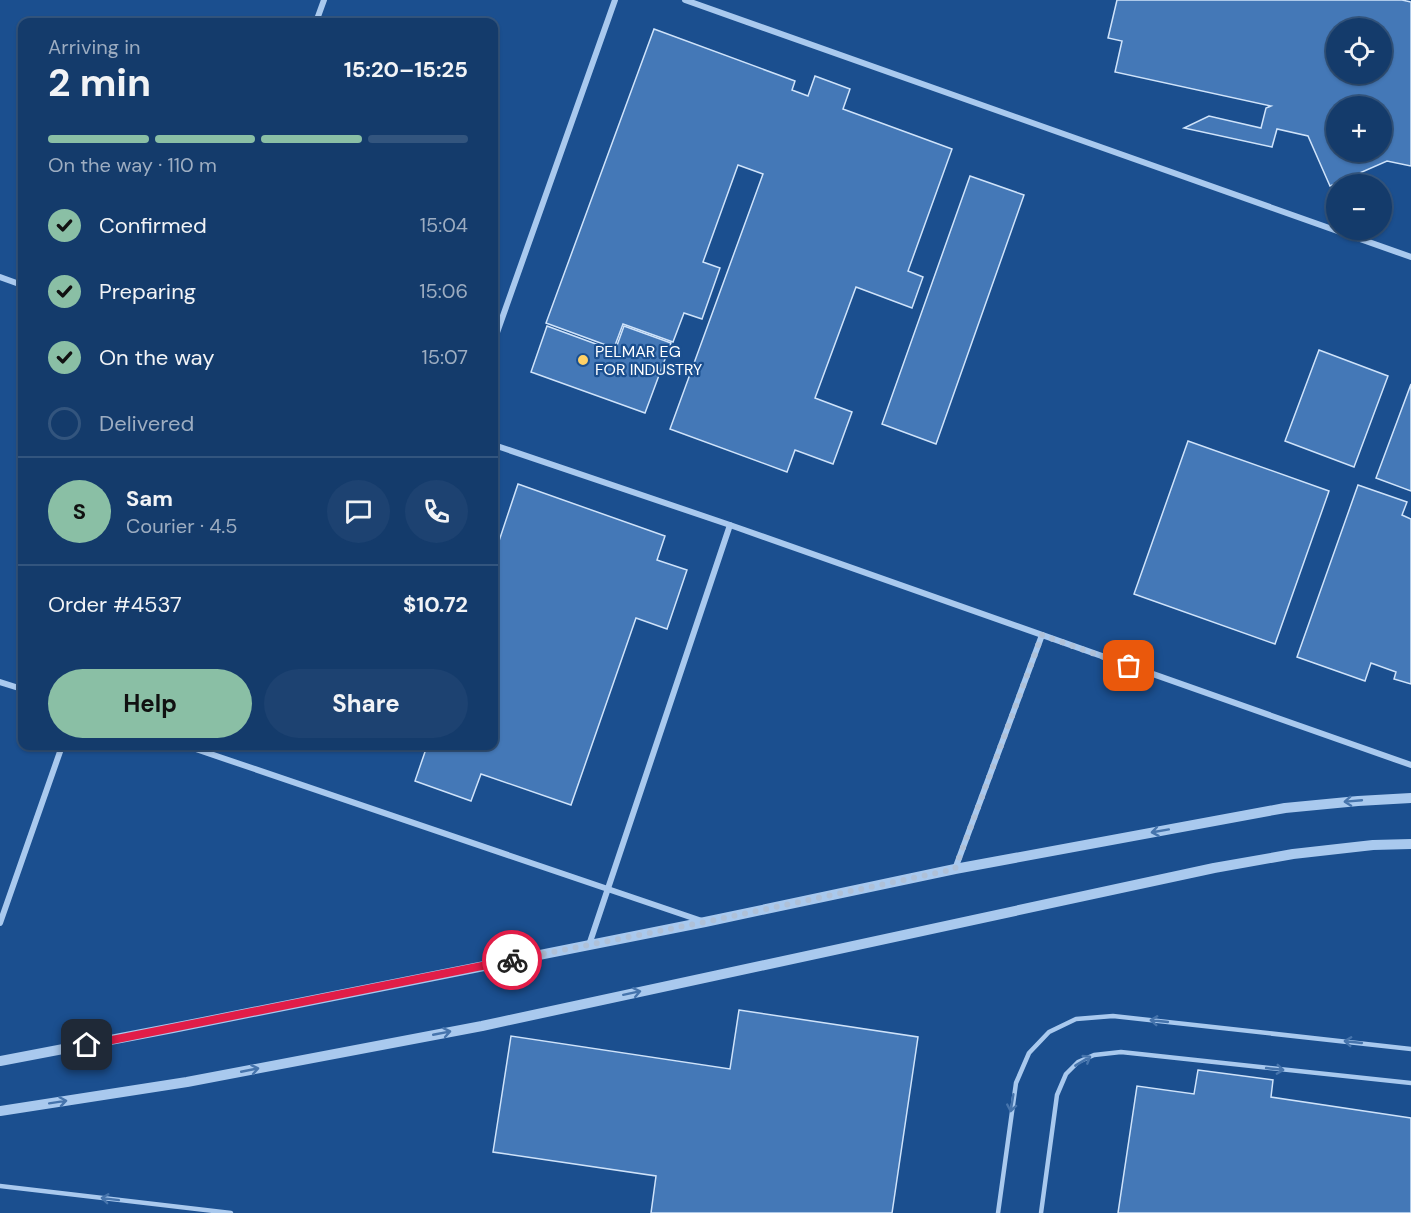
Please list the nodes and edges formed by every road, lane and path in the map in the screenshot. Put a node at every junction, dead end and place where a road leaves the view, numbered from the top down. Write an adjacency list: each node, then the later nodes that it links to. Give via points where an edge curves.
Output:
1 (324, 0): 4 (street)
2 (615, 0): 8 (street)
3 (685, 0): 5 (street)
4 (317, 18)
5 (1411, 257)
6 (0, 277): 7 (street)
7 (18, 284)
8 (498, 330)
9 (498, 446): 10 (street)
10 (730, 525): 11 (street); 20 (street)
11 (1042, 635): 16 (street); 19 (street)
12 (0, 682): 13 (street)
13 (18, 688)
14 (61, 750): 22 (street)
15 (199, 750): 20 (street)
16 (1411, 765)
17 (1411, 798): 19 (street, one-way to 19, via 1285,808)
18 (1411, 844): 27 (street, one-way to 18, via 187,1082 482,1026 1214,868 1293,854)
19 (955, 869): 21 (street)
20 (608, 889): 21 (street); 23 (street)
21 (705, 922): 23 (street)
22 (0, 923)
23 (589, 945): 25 (street)
24 (1411, 1049): 30 (lane, one-way to 30, via 1113,1016 1076,1019 1042,1039 1029,1053 1016,1083)
25 (0, 1061)
26 (1411, 1083): 31 (lane, one-way to 26, via 1057,1095 1066,1074 1078,1062 1094,1055 1121,1052)
27 (0, 1111)
28 (0, 1186): 29 (lane, one-way to 28)
29 (231, 1213)
30 (998, 1213)
31 (1041, 1213)

